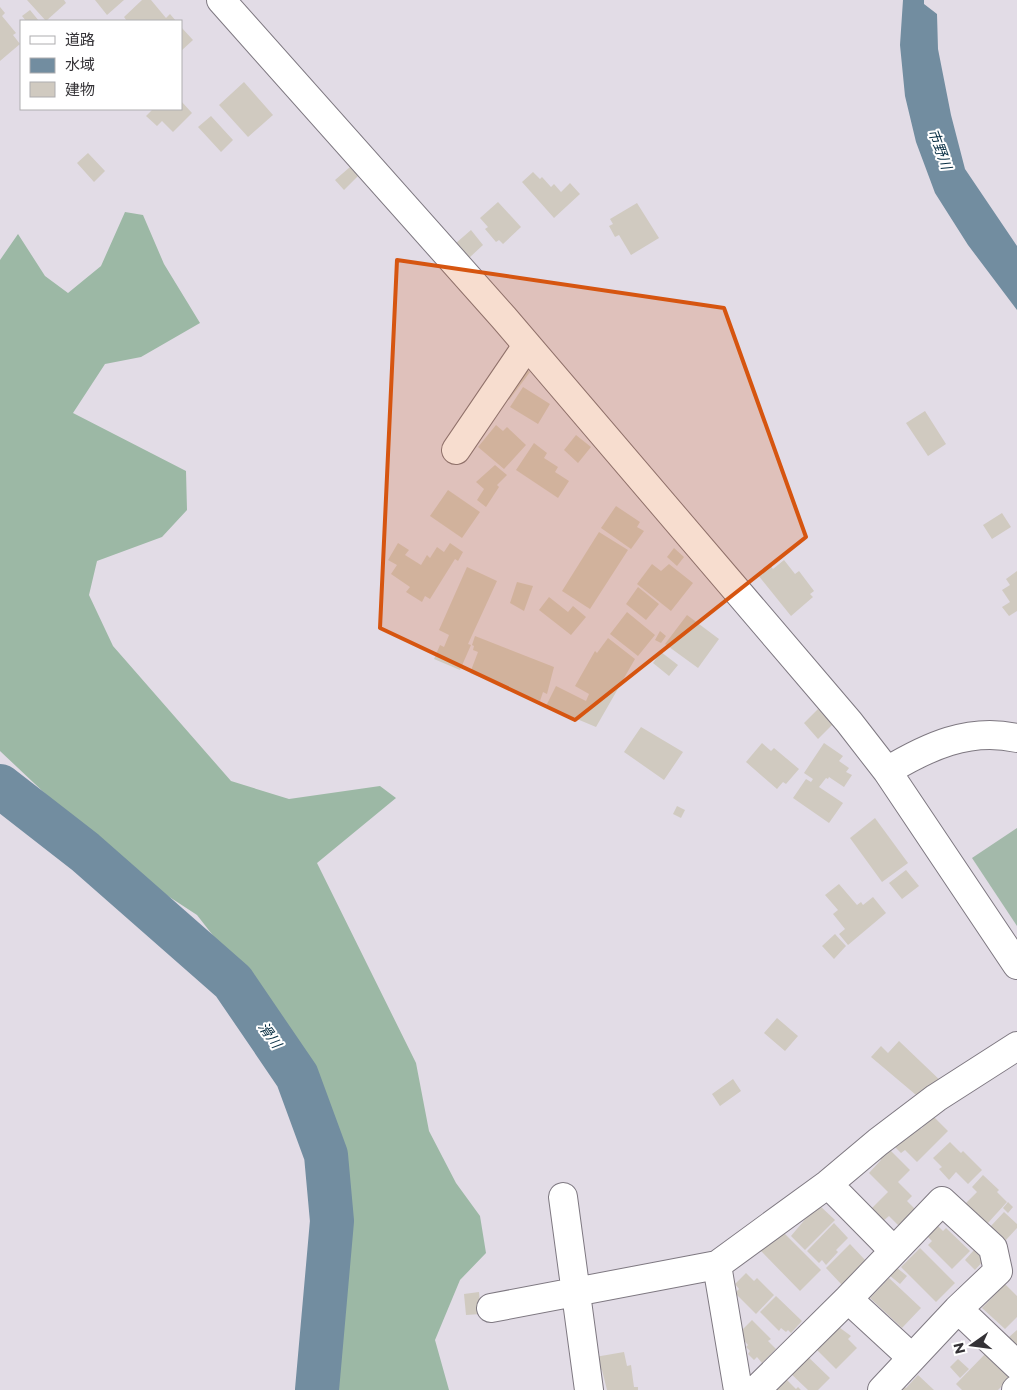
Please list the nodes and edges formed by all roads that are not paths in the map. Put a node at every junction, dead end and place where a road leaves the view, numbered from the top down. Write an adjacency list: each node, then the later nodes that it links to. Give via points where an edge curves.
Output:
1 (221, 0): 2 (street, via 417,219)
2 (526, 347): 3 (street); 5 (street)
3 (456, 450)
4 (1017, 738): 5 (street, via 988,734 950,740)
5 (887, 771): 6 (street)
6 (1017, 965)
7 (1017, 1046): 8 (street, via 936,1098)
8 (828, 1184): 10 (street); 11 (street)
9 (563, 1197): 12 (street)
10 (894, 1251): 13 (street); 15 (street, via 942,1201 994,1248 998,1271)
11 (717, 1265): 12 (street); 19 (street)
12 (576, 1293): 14 (street); 18 (street)
13 (848, 1299): 16 (street); 20 (street)
14 (492, 1308)
15 (958, 1309): 16 (street); 17 (street)
16 (912, 1358): 21 (street)
17 (1017, 1364)
18 (589, 1390)
19 (738, 1390)
20 (756, 1390)
21 (882, 1390)

